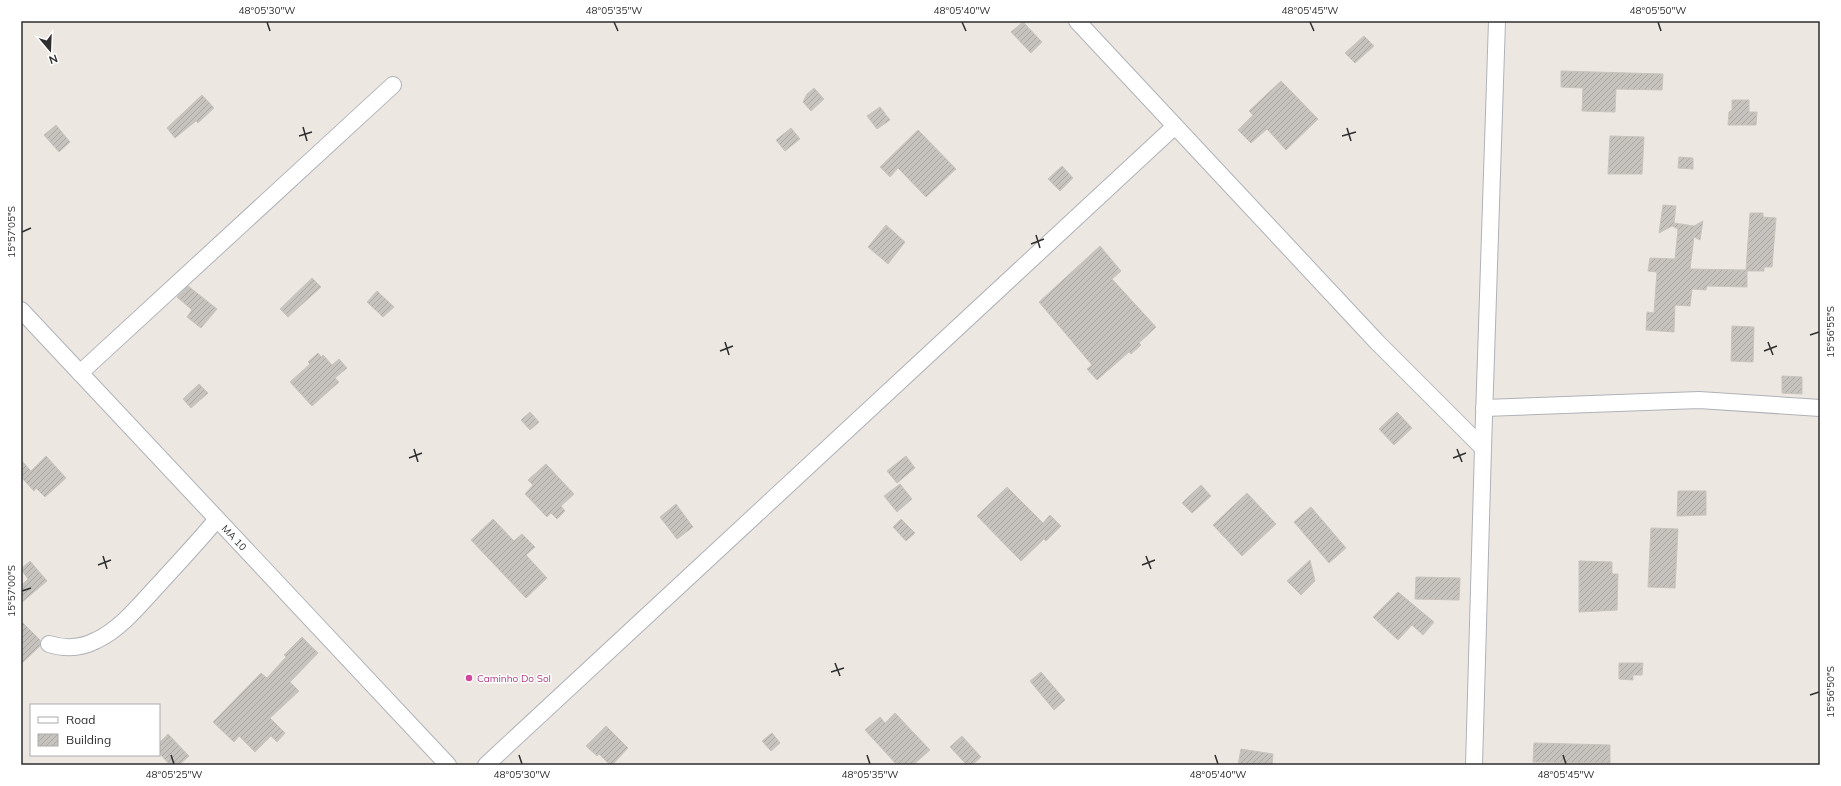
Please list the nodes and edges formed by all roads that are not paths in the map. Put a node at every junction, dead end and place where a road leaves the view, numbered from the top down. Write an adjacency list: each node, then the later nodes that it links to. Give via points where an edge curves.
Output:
1 (1076, 21): 4 (street)
2 (1497, 21): 7 (street)
3 (393, 85): 6 (street)
4 (1175, 126): 9 (street, via 1377,342); 13 (street)
5 (21, 310): 6 (street, MA 10)
6 (80, 373): 10 (street, MA 10)
7 (1484, 408): 8 (street, via 1699,400); 9 (street)
8 (1820, 408)
9 (1483, 448): 14 (street)
10 (217, 519): 11 (street, via 112,631 80,646 60,647); 12 (street, MA 10)
11 (49, 644)
12 (448, 765)
13 (486, 765)
14 (1474, 765)

